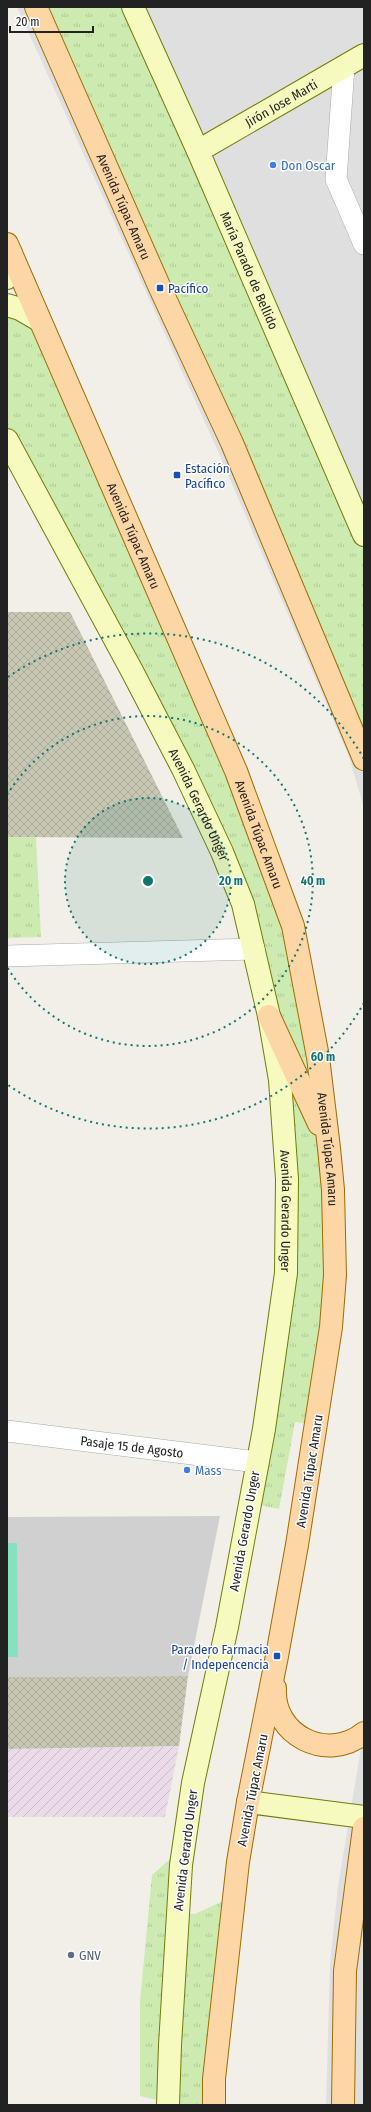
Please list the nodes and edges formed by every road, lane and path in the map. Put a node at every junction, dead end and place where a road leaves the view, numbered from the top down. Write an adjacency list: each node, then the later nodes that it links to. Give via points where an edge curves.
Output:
1 (36, 7): 14 (main road, Avenida Túpac Amaru, via 160,288 232,442)
2 (133, 7): 5 (street, María Parado de Bellido)
3 (364, 55): 4 (street, Jirón Jose Marti)
4 (344, 67): 5 (street, Jirón Jose Marti); 6 (street, via 336,179)
5 (198, 151): 12 (street, María Parado de Bellido)
6 (364, 244)
7 (9, 249): 8 (street, via 10,270); 10 (main road, Avenida Túpac Amaru)
8 (7, 278)
9 (7, 306): 10 (street, via 20,309)
10 (39, 320): 18 (main road, Avenida Túpac Amaru, via 236,771 293,926 318,1057)
11 (7, 440): 15 (street, Avenida Gerardo Unger, via 183,769 243,904)
12 (359, 512): 13 (street, María Parado de Bellido)
13 (364, 535)
14 (364, 759)
15 (254, 950): 16 (street); 17 (street, Avenida Gerardo Unger)
16 (7, 956)
17 (269, 1016): 18 (main road); 20 (street, Avenida Gerardo Unger, via 280,1080 287,1179 287,1259)
18 (329, 1148): 21 (main road, Avenida Túpac Amaru, via 333,1190 335,1275 331,1327)
19 (7, 1431): 20 (street, Pasaje 15 de Agosto)
20 (257, 1462): 26 (street, Avenida Gerardo Unger, via 227,1627 193,1783 180,1865)
21 (277, 1656): 22 (main road, via 275,1699 287,1726 299,1738 313,1744 330,1746 348,1743); 23 (main road, Avenida Túpac Amaru)
22 (364, 1733)
23 (248, 1802): 24 (street); 27 (main road, Avenida Túpac Amaru, via 237,1870 214,2079)
24 (364, 1817)
25 (364, 1828): 28 (main road, via 345,1971)
26 (168, 2105)
27 (214, 2105)
28 (343, 2105)

